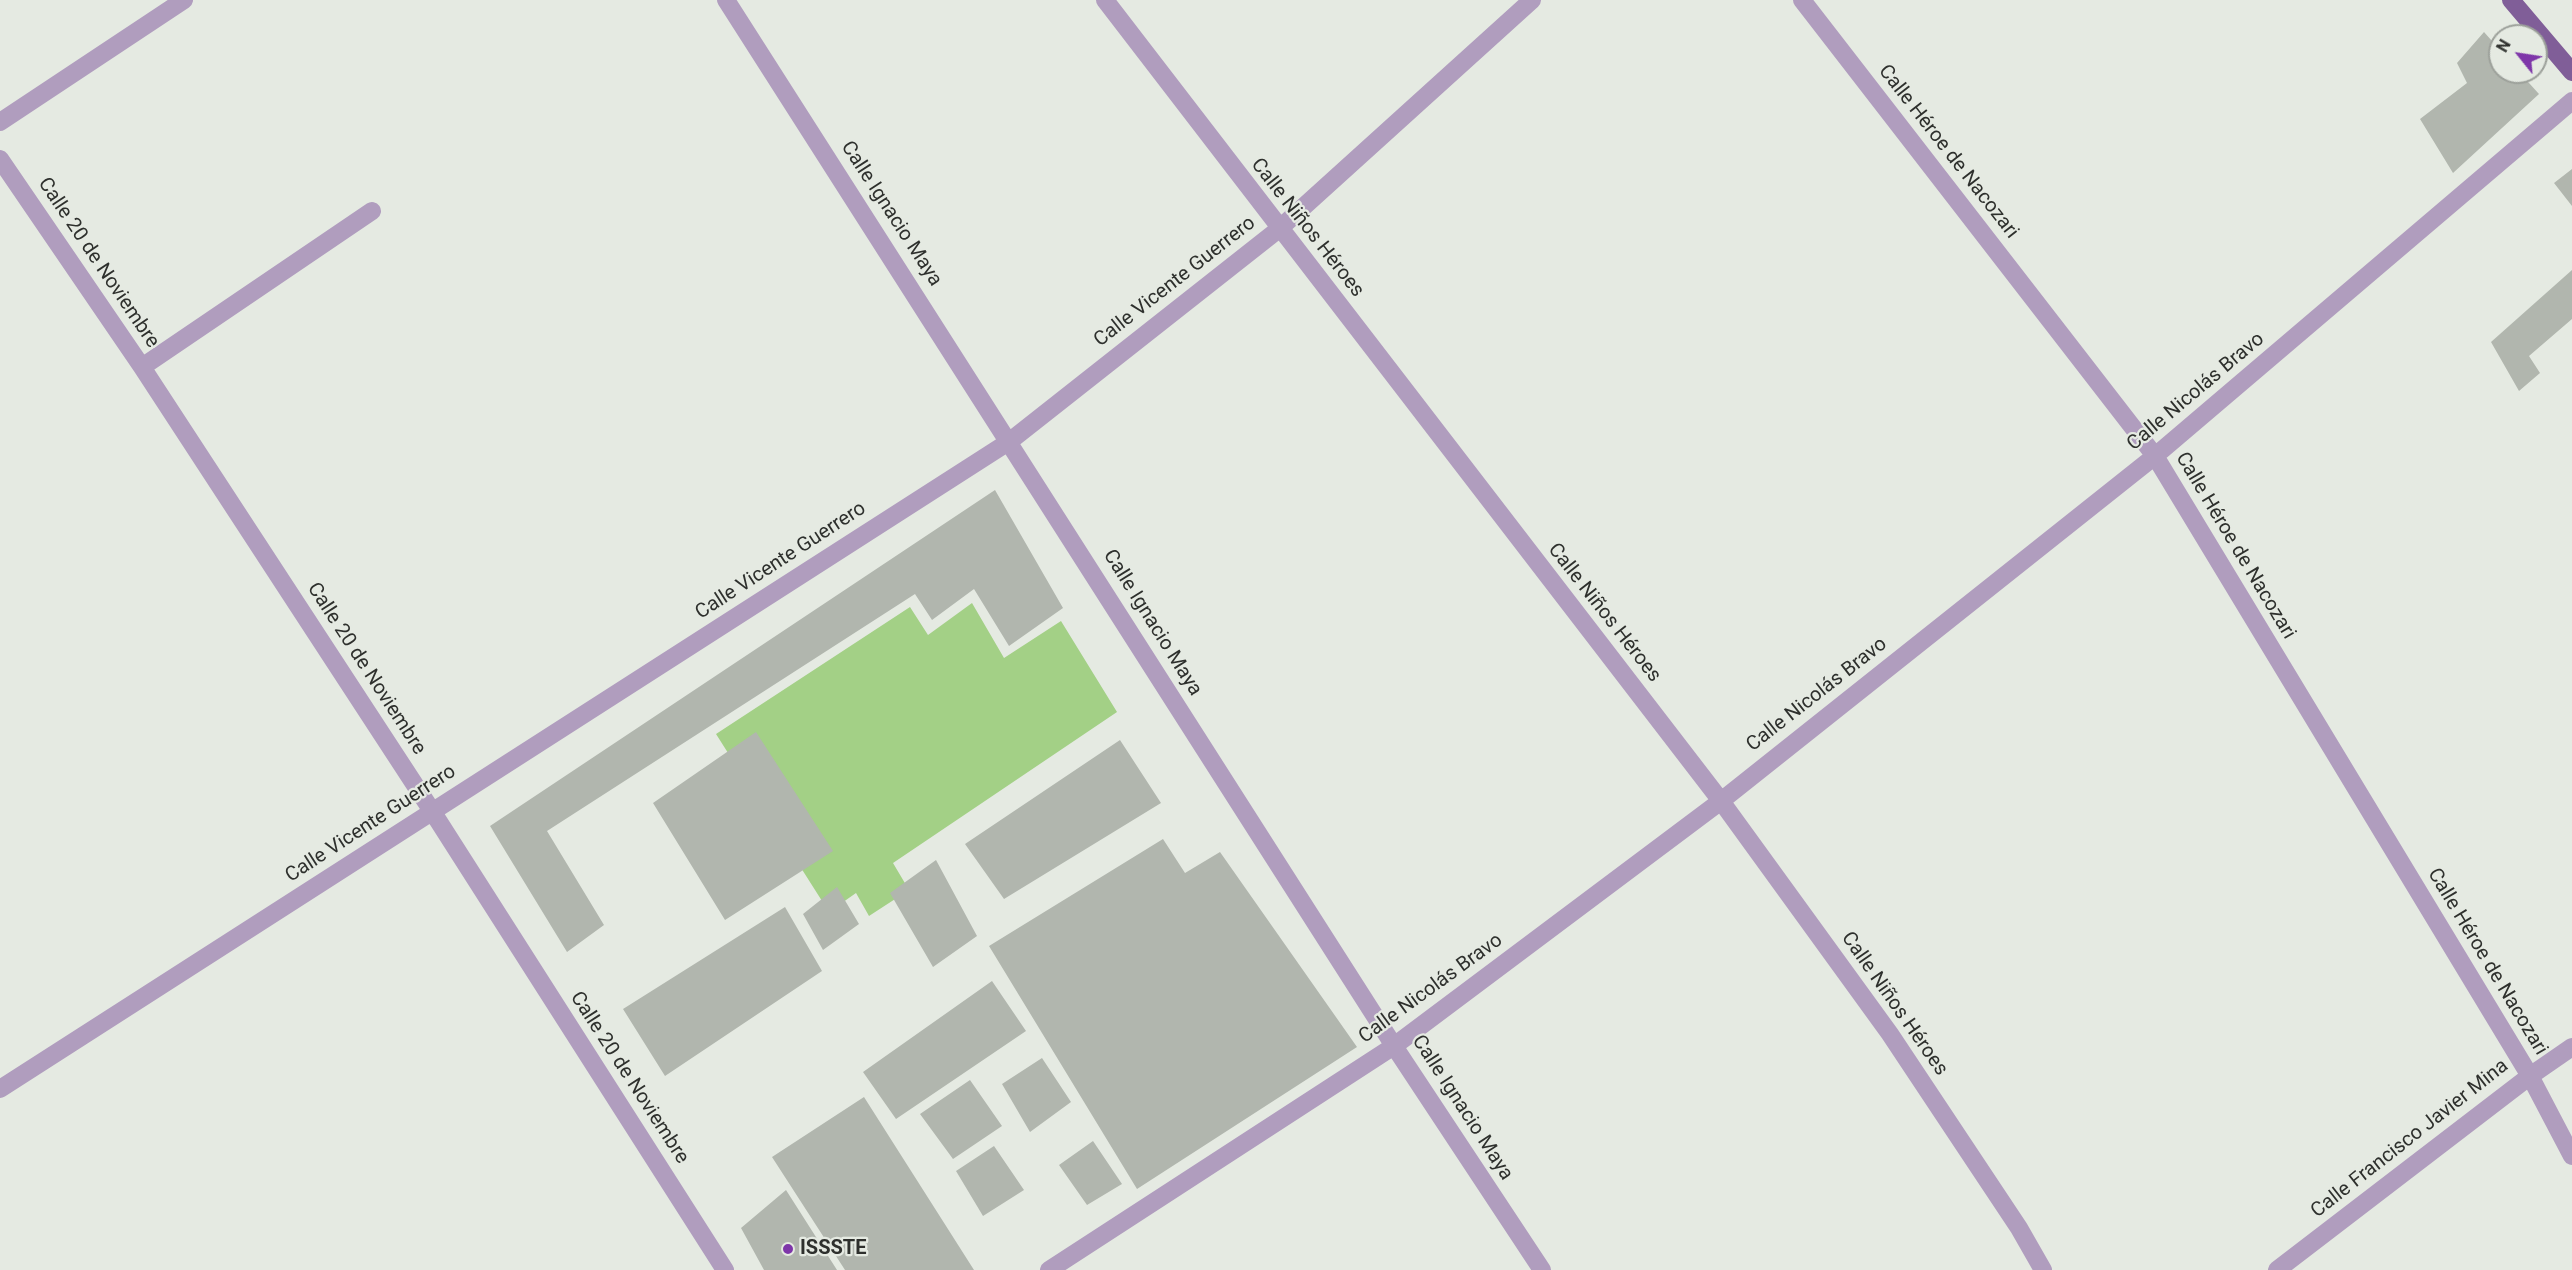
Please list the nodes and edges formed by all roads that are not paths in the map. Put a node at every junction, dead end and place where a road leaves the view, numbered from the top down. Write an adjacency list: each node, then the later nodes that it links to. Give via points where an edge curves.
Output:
1 (184, 0): 9 (street)
2 (726, 0): 14 (street, Calle Ignacio Maya)
3 (1105, 0): 12 (street, Calle Niños Héroes)
4 (1532, 0): 12 (street, Calle Vicente Guerrero)
5 (1802, 0): 15 (street, Calle Héroe de Nacozari)
6 (2511, 0): 7 (main road)
7 (2572, 72)
8 (2572, 101): 15 (street, Calle Nicolás Bravo)
9 (0, 122)
10 (0, 159): 13 (street, Calle 20 de Noviembre)
11 (372, 212): 13 (street)
12 (1279, 229): 14 (street, Calle Vicente Guerrero); 16 (street, Calle Niños Héroes)
13 (142, 367): 17 (street, Calle 20 de Noviembre)
14 (1010, 441): 17 (street, Calle Vicente Guerrero); 18 (street, Calle Ignacio Maya)
15 (2155, 456): 16 (street, Calle Nicolás Bravo); 20 (street, Calle Héroe de Nacozari)
16 (1721, 801): 18 (street, Calle Nicolás Bravo); 26 (street, Calle Niños Héroes, via 1890,1034)
17 (432, 812): 21 (street, Calle Vicente Guerrero); 23 (street, Calle 20 de Noviembre)
18 (1394, 1046): 24 (street, Calle Nicolás Bravo); 25 (street, Calle Ignacio Maya)
19 (2572, 1047): 20 (street, Calle Francisco Javier Mina)
20 (2530, 1076): 22 (street, Calle Héroe de Nacozari); 27 (street, Calle Francisco Javier Mina)
21 (0, 1089)
22 (2572, 1156)
23 (725, 1270)
24 (1049, 1270)
25 (1542, 1270)
26 (2043, 1270)
27 (2277, 1270)

